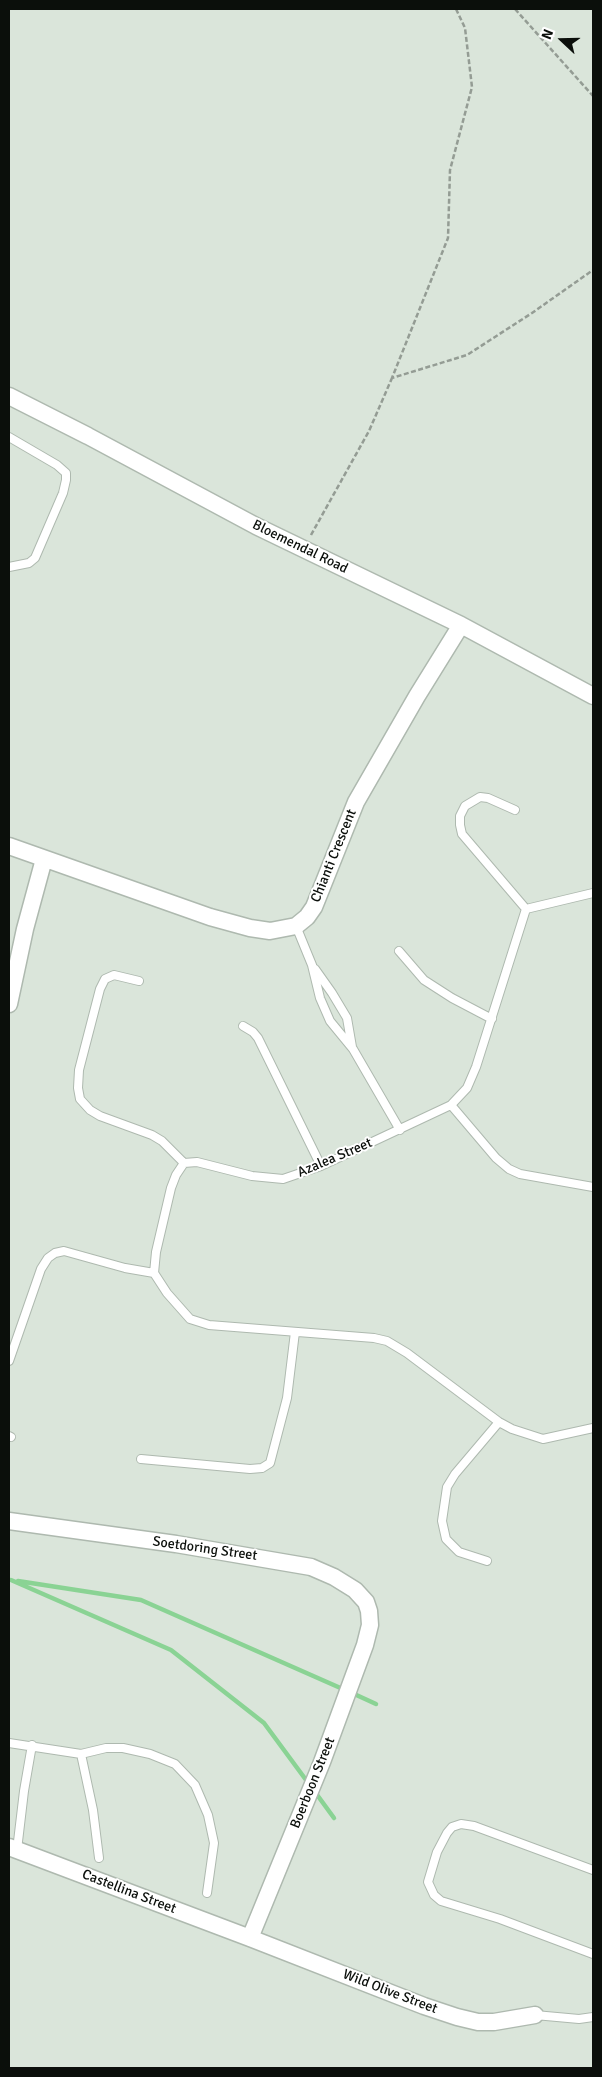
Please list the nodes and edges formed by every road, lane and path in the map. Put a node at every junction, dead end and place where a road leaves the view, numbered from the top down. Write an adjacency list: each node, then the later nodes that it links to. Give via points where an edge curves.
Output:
1 (456, 9): 5 (path, via 465,28 472,87 450,170 448,238)
2 (515, 9): 3 (path)
3 (593, 96)
4 (593, 270): 5 (path, via 467,355)
5 (392, 378): 8 (path, via 370,431)
6 (9, 396): 8 (street, Bloemendal Road)
7 (9, 437): 9 (lane, via 57,465 66,473 66,480 35,558 29,563)
8 (303, 549): 10 (street, Bloemendal Road)
9 (9, 567)
10 (461, 625): 11 (street, Bloemendal Road); 17 (street, Chianti Crescent, via 356,802 314,907)
11 (593, 696)
12 (516, 810): 16 (lane, via 480,797 465,806 460,825 462,834)
13 (9, 846): 14 (street)
14 (44, 859): 17 (street, via 250,928 270,931); 21 (street)
15 (593, 893): 16 (lane)
16 (526, 909): 22 (lane)
17 (296, 926): 19 (lane)
18 (398, 951): 22 (lane, via 424,980)
19 (312, 965): 24 (lane, via 330,1021); 24 (lane, via 347,1018)
20 (139, 981): 27 (lane, via 114,975 105,979 100,989 79,1070 80,1099 100,1116 162,1141)
21 (9, 1004)
22 (492, 1019): 25 (lane, via 466,1088)
23 (243, 1026): 28 (lane, via 258,1038)
24 (352, 1049): 26 (lane)
25 (451, 1105): 26 (lane, Azalea Street); 29 (lane, via 509,1169 520,1174)
26 (400, 1130): 28 (lane, Azalea Street)
27 (184, 1163): 28 (lane, Azalea Street, via 197,1162 270,1179 283,1179); 30 (lane, via 171,1188)
28 (321, 1166)
29 (593, 1187)
30 (154, 1273): 31 (lane, via 184,1314 198,1323); 32 (lane, via 64,1251 55,1253 41,1269)
31 (295, 1332): 33 (lane, via 387,1341); 35 (lane, via 287,1398 270,1463 250,1469)
32 (9, 1361)
33 (499, 1422): 34 (lane, via 543,1438); 37 (lane, via 447,1487 442,1521 446,1539 459,1552)
34 (593, 1428)
35 (141, 1459)
36 (9, 1521): 38 (street, Soetdoring Street, via 311,1567 355,1590 366,1602)
37 (487, 1561)
38 (370, 1626): 46 (street, Boerboon Street, via 322,1762)
39 (9, 1742): 40 (lane)
40 (32, 1745): 41 (lane); 42 (lane)
41 (81, 1754): 43 (lane); 45 (lane, via 123,1748 167,1760 185,1772 195,1785 208,1816 214,1843)
42 (13, 1849): 46 (street, Castellina Street)
43 (99, 1858)
44 (593, 1870): 47 (lane, via 461,1824 447,1833 428,1882 441,1901)
45 (207, 1893)
46 (250, 1938): 48 (street, Wild Olive Street, via 457,2017 494,2022)
47 (593, 1954)
48 (535, 2015): 49 (lane)
49 (593, 2017)

